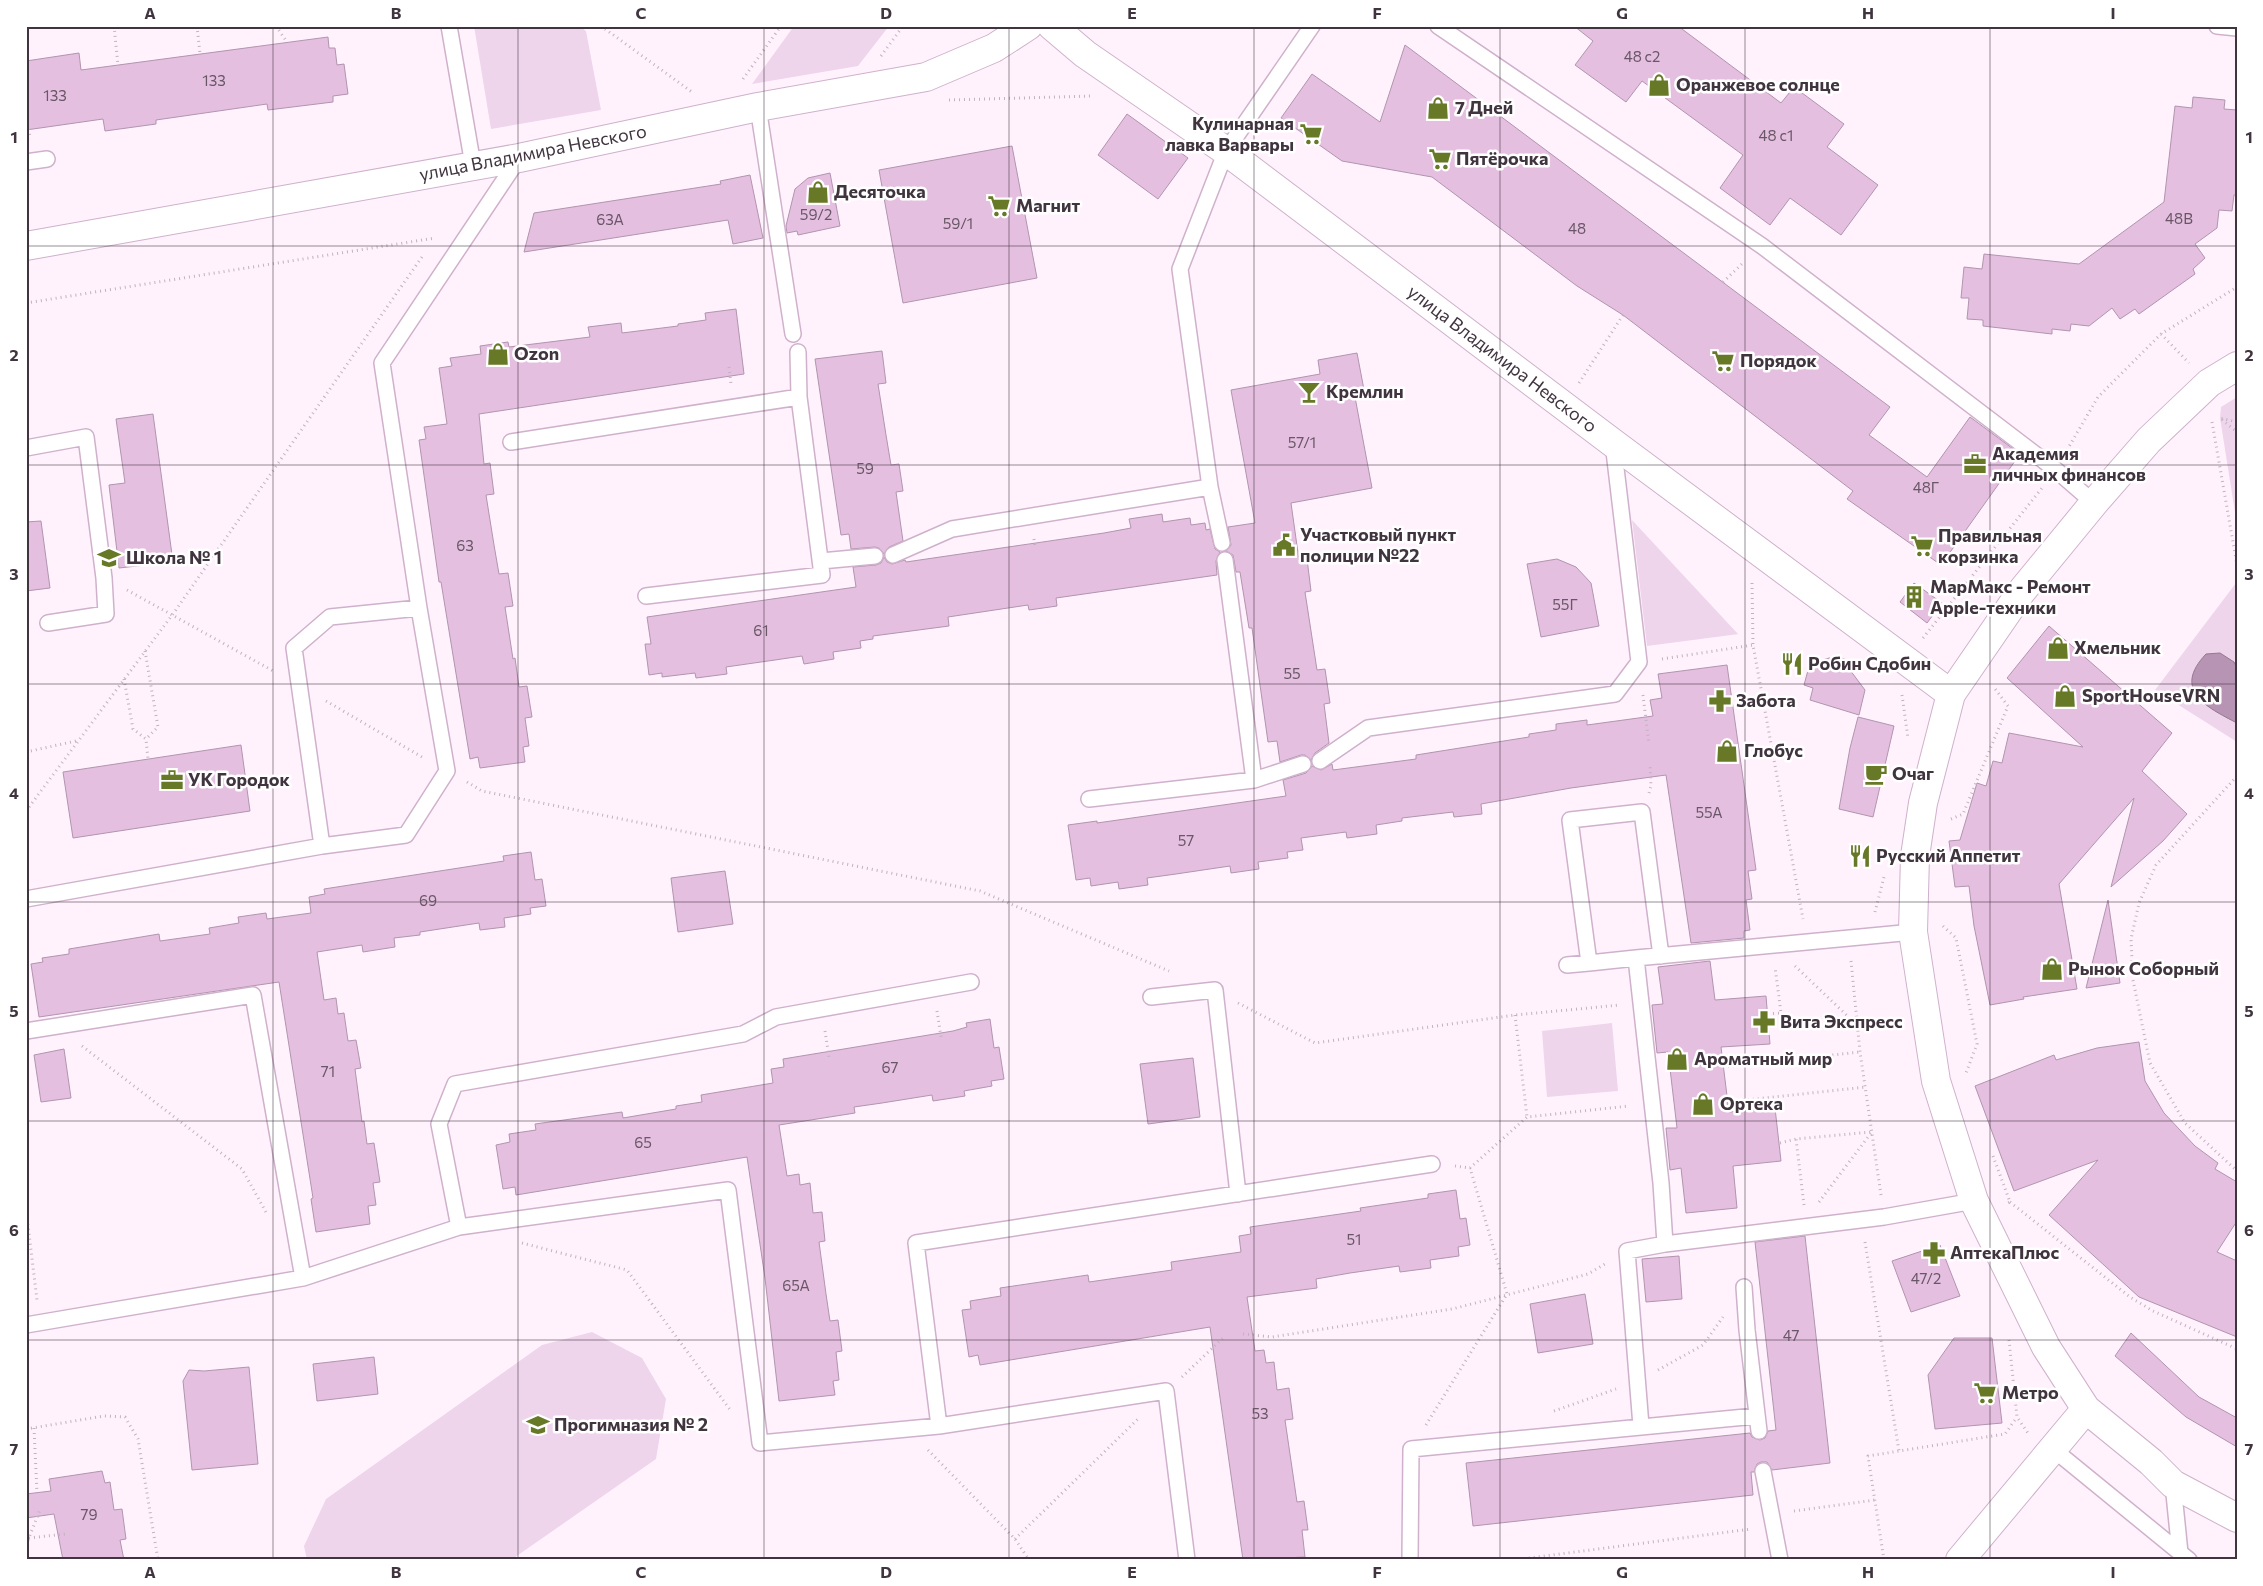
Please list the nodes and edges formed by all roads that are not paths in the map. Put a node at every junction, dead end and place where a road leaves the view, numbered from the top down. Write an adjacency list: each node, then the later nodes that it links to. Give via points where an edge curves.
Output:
1 (449, 26): 13 (lane)
2 (1028, 26): 8 (street, улица Владимира Невского, via 994,48 926,77)
3 (1052, 26): 9 (street, улица Владимира Невского, via 1085,54)
4 (1312, 26): 9 (lane)
5 (1438, 26): 23 (lane, via 1762,246 2056,470)
6 (2217, 26): 7 (lane)
7 (2237, 28)
8 (758, 107): 10 (street, улица Владимира Невского); 15 (lane)
9 (1226, 151): 20 (street, улица Владимира Невского); 22 (lane, via 1180,269)
10 (519, 158): 13 (street, улица Владимира Невского); 30 (lane, via 382,362)
11 (47, 159): 12 (lane)
12 (26, 162)
13 (473, 166): 14 (street, улица Владимира Невского)
14 (26, 246)
15 (793, 334)
16 (798, 352): 18 (lane)
17 (2237, 366): 23 (street, via 2209,383 2149,440)
18 (799, 397): 19 (lane); 28 (lane)
19 (511, 442)
20 (1613, 443): 32 (street, улица Владимира Невского); 33 (lane, via 1639,662 1615,694 1368,728)
21 (26, 448): 31 (lane, via 86,437 103,569 106,614)
22 (1210, 487): 24 (lane); 25 (lane, via 952,530)
23 (2094, 503): 32 (street, via 2021,592)
24 (1222, 543)
25 (893, 555)
26 (875, 556): 28 (lane)
27 (1225, 560): 35 (lane)
28 (821, 561): 29 (lane, via 822,575)
29 (646, 596)
30 (419, 608): 37 (lane, via 447,771 406,835); 37 (lane, via 330,617 294,648)
31 (48, 624)
32 (1952, 694): 39 (street, via 1923,803 1915,856)
33 (1320, 761)
34 (1303, 764): 35 (lane)
35 (1254, 780): 36 (lane)
36 (1089, 799)
37 (322, 846): 38 (lane)
38 (26, 898)
39 (1913, 932): 40 (lane); 49 (street, via 1936,1081)
40 (1661, 956): 41 (lane); 42 (lane, via 1642,812 1570,820)
41 (1636, 958): 42 (lane); 51 (lane)
42 (1589, 963): 43 (lane)
43 (1567, 965)
44 (971, 982): 50 (lane, via 776,1017 743,1034 455,1084 438,1124)
45 (1151, 997): 48 (lane, via 1215,990)
46 (26, 1031): 52 (lane, via 252,995)
47 (1432, 1164): 48 (lane)
48 (1238, 1194): 57 (lane, via 916,1243)
49 (1980, 1212): 51 (lane, via 1805,1224); 55 (street, via 2046,1347)
50 (459, 1226): 52 (lane); 57 (lane, via 728,1190 760,1443)
51 (1665, 1244): 58 (lane, via 1627,1251)
52 (303, 1278): 54 (lane)
53 (1744, 1287): 56 (lane)
54 (33, 1324)
55 (2086, 1409): 60 (street); 62 (street, via 2152,1462)
56 (1756, 1416): 58 (lane); 59 (lane)
57 (939, 1426): 65 (lane, via 1166,1391)
58 (1641, 1426): 66 (lane, via 1412,1449)
59 (1759, 1432)
60 (2049, 1453): 64 (lane); 68 (street)
61 (1763, 1470): 67 (lane)
62 (2173, 1484): 63 (street); 64 (lane)
63 (2237, 1518)
64 (2185, 1556)
65 (1187, 1560)
66 (1410, 1560)
67 (1780, 1560)
68 (1960, 1560)

